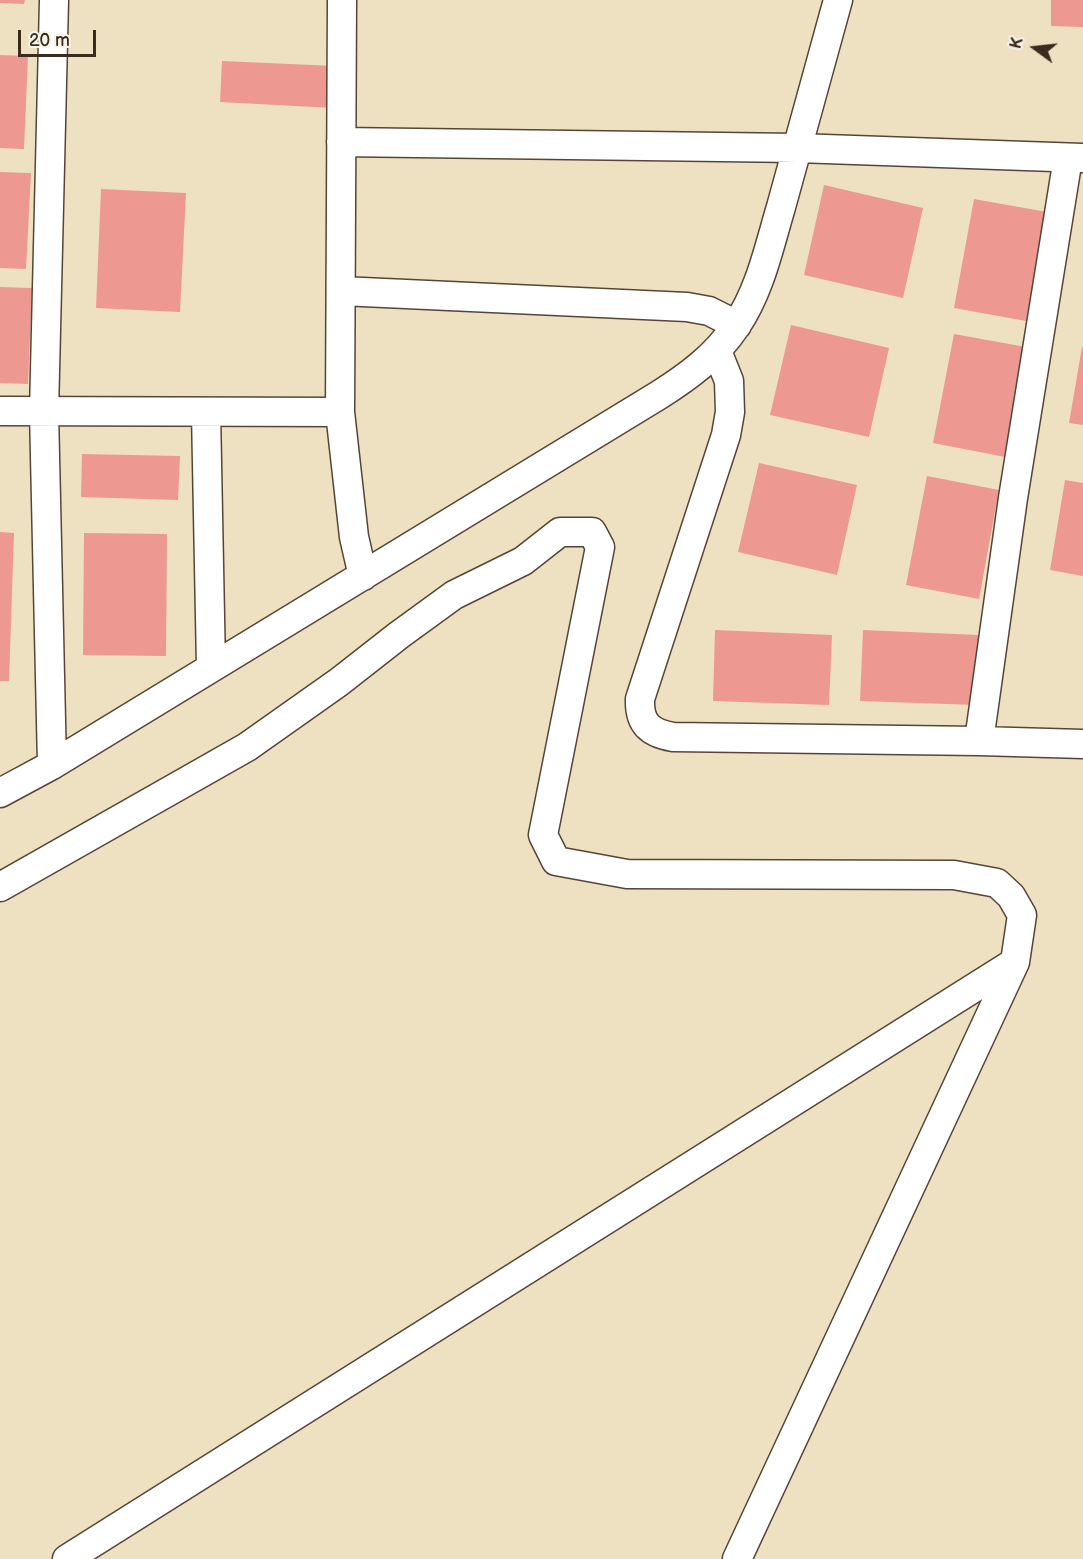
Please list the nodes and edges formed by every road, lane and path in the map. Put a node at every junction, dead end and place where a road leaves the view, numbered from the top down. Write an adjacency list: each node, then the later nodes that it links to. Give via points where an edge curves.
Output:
1 (54, 0): 11 (street)
2 (342, 0): 4 (street)
3 (838, 0): 5 (street)
4 (341, 142): 5 (street); 7 (street)
5 (797, 148): 6 (street); 8 (street, via 756,288)
6 (1076, 158): 16 (street, via 1013,498)
7 (341, 291): 8 (street, via 687,307 709,311); 13 (street)
8 (737, 325): 9 (street)
9 (717, 351): 14 (street, via 691,375); 16 (street, via 729,381 726,435 640,699 643,720 660,735 673,737)
10 (0, 411): 11 (street)
11 (44, 412): 12 (street); 18 (street)
12 (206, 412): 13 (street); 15 (street)
13 (340, 412): 14 (street, via 354,537)
14 (363, 576): 15 (street)
15 (212, 668): 18 (street)
16 (979, 741): 17 (street)
17 (1083, 744)
18 (52, 765): 19 (street)
19 (0, 793)
20 (0, 887): 21 (street, via 247,747 454,595 523,561 560,532 592,532 600,547 543,835 556,861 627,874 954,875 997,883 1011,896 1022,915)
21 (1015, 962): 22 (street); 23 (street)
22 (67, 1559)
23 (737, 1559)

